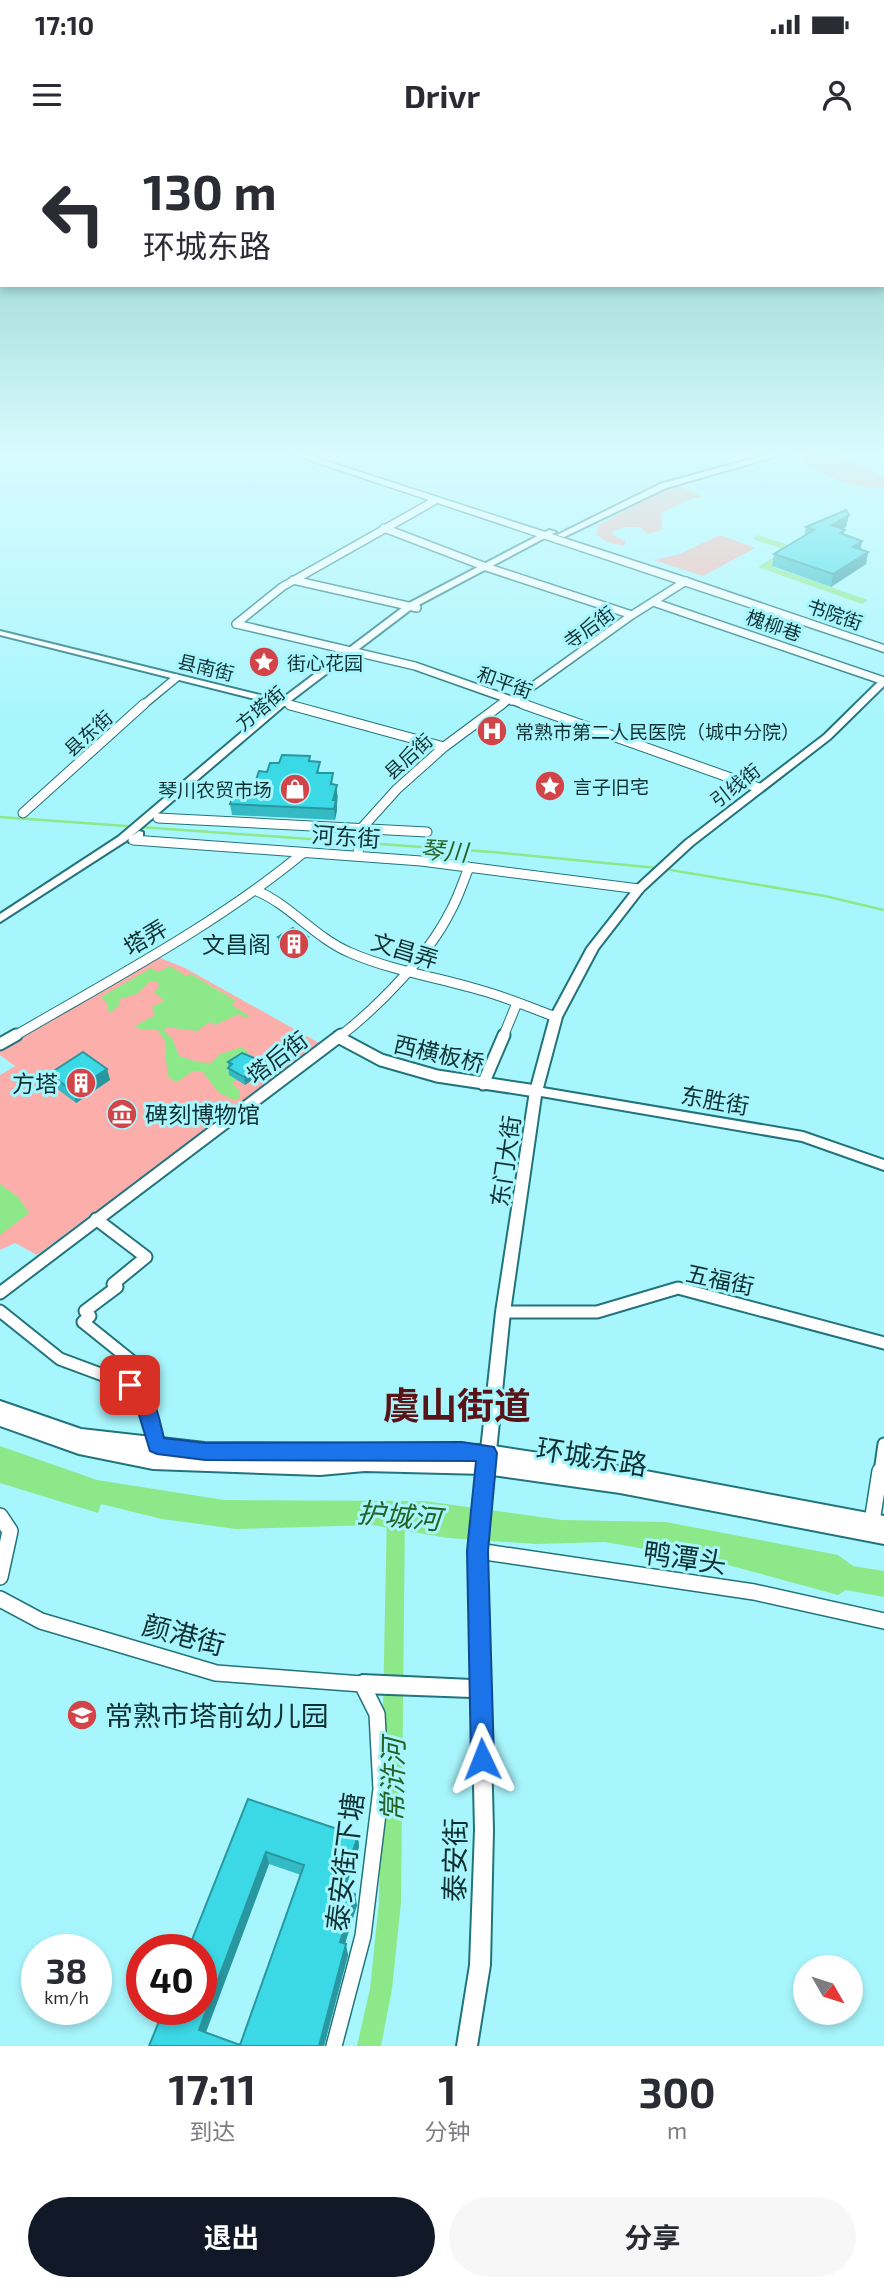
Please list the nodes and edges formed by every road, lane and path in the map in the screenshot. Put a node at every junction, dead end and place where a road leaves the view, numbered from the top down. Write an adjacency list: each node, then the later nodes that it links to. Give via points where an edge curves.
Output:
1 (358, 543): 7 (street)
2 (424, 543): 6 (street)
3 (538, 543): 6 (street, 方塔街)
4 (576, 543): 8 (main road, 书院街)
5 (579, 543): 13 (main road, 书院街)
6 (490, 568): 10 (street, 方塔街); 11 (street)
7 (293, 580): 10 (street); 15 (street, 和平街, via 236,624)
8 (686, 581): 9 (street, 寺后街); 14 (main road, 书院街)
9 (653, 602): 11 (street, 寺后街); 17 (street, 槐柳巷)
10 (413, 607): 15 (street, 方塔街)
11 (632, 615): 18 (street, 寺后街)
12 (0, 633): 16 (street, 县南街)
13 (884, 643)
14 (884, 649)
15 (353, 651): 18 (street, 和平街, via 415,666); 19 (street, 方塔街)
16 (176, 678): 19 (street, 县南街); 22 (street, 县东街)
17 (884, 681): 21 (street, 引线街, via 827,737)
18 (510, 701): 20 (street, 县后街); 21 (street, 和平街)
19 (286, 704): 20 (street, 县南街); 23 (street, 方塔街); 23 (street, 方塔街)
20 (444, 747): 25 (street, 县后街, via 397,789)
21 (759, 788): 29 (street, 引线街)
22 (23, 813)
23 (142, 829): 25 (street, 河东街); 26 (street, 河东街); 32 (street, 方塔街); 33 (street, 方塔街)
24 (427, 832): 25 (street, 河东街)
25 (360, 834): 27 (street)
26 (303, 852): 27 (street, 河东街); 31 (street, 塔弄)
27 (358, 855): 28 (street, 河东街)
28 (469, 867): 30 (street, 河东街); 34 (street, 塔后街, via 451,911)
29 (652, 876): 30 (street, 引线街)
30 (639, 889): 36 (street, 东门大街, via 593,948)
31 (257, 891): 34 (street, 文昌弄, via 278,900 348,952); 38 (street, 塔弄)
32 (0, 919)
33 (0, 926)
34 (405, 973): 35 (street, 文昌弄); 39 (street, 塔后街, via 371,1012)
35 (517, 1003): 36 (street, 文昌弄); 41 (street)
36 (556, 1017): 42 (street, 东门大街)
37 (0, 1029): 38 (street)
38 (12, 1037): 40 (street, 塔弄)
39 (338, 1037): 41 (street, 西横板桥, via 381,1060); 44 (street, 塔后街)
40 (0, 1044)
41 (483, 1084): 42 (street, 西横板桥)
42 (536, 1091): 43 (street, 东胜街, via 803,1137); 47 (street, 东门大街)
43 (884, 1164)
44 (96, 1219): 45 (street, 塔后街); 49 (street, via 146,1257 85,1311 90,1316 83,1322 149,1375)
45 (0, 1293)
46 (0, 1311): 49 (street, via 60,1359)
47 (503, 1312): 48 (street, 五福街, via 597,1312 678,1288); 54 (street, 东门大街)
48 (884, 1343)
49 (134, 1390): 53 (street, via 143,1398)
50 (0, 1408): 53 (main road, 环城东路, via 81,1436)
51 (0, 1419): 53 (main road, 环城东路, via 79,1446)
52 (884, 1444): 56 (street)
53 (155, 1453): 54 (main road, 环城东路, via 320,1467)
54 (486, 1460): 56 (main road, 环城东路); 57 (street, 泰安街)
55 (0, 1516): 58 (street, via 10,1531)
56 (877, 1528)
57 (478, 1551): 60 (street, 鸭潭头, via 754,1592); 62 (street, 泰安街)
58 (0, 1577)
59 (0, 1599): 61 (street, 颜港街, via 41,1621 216,1673)
60 (884, 1621)
61 (362, 1684): 62 (street); 63 (street, 泰安街下塘, via 377,1714 381,1789 363,1936)
62 (480, 1689): 64 (street, 泰安街, via 481,1938)
63 (334, 2046)
64 (467, 2046)

